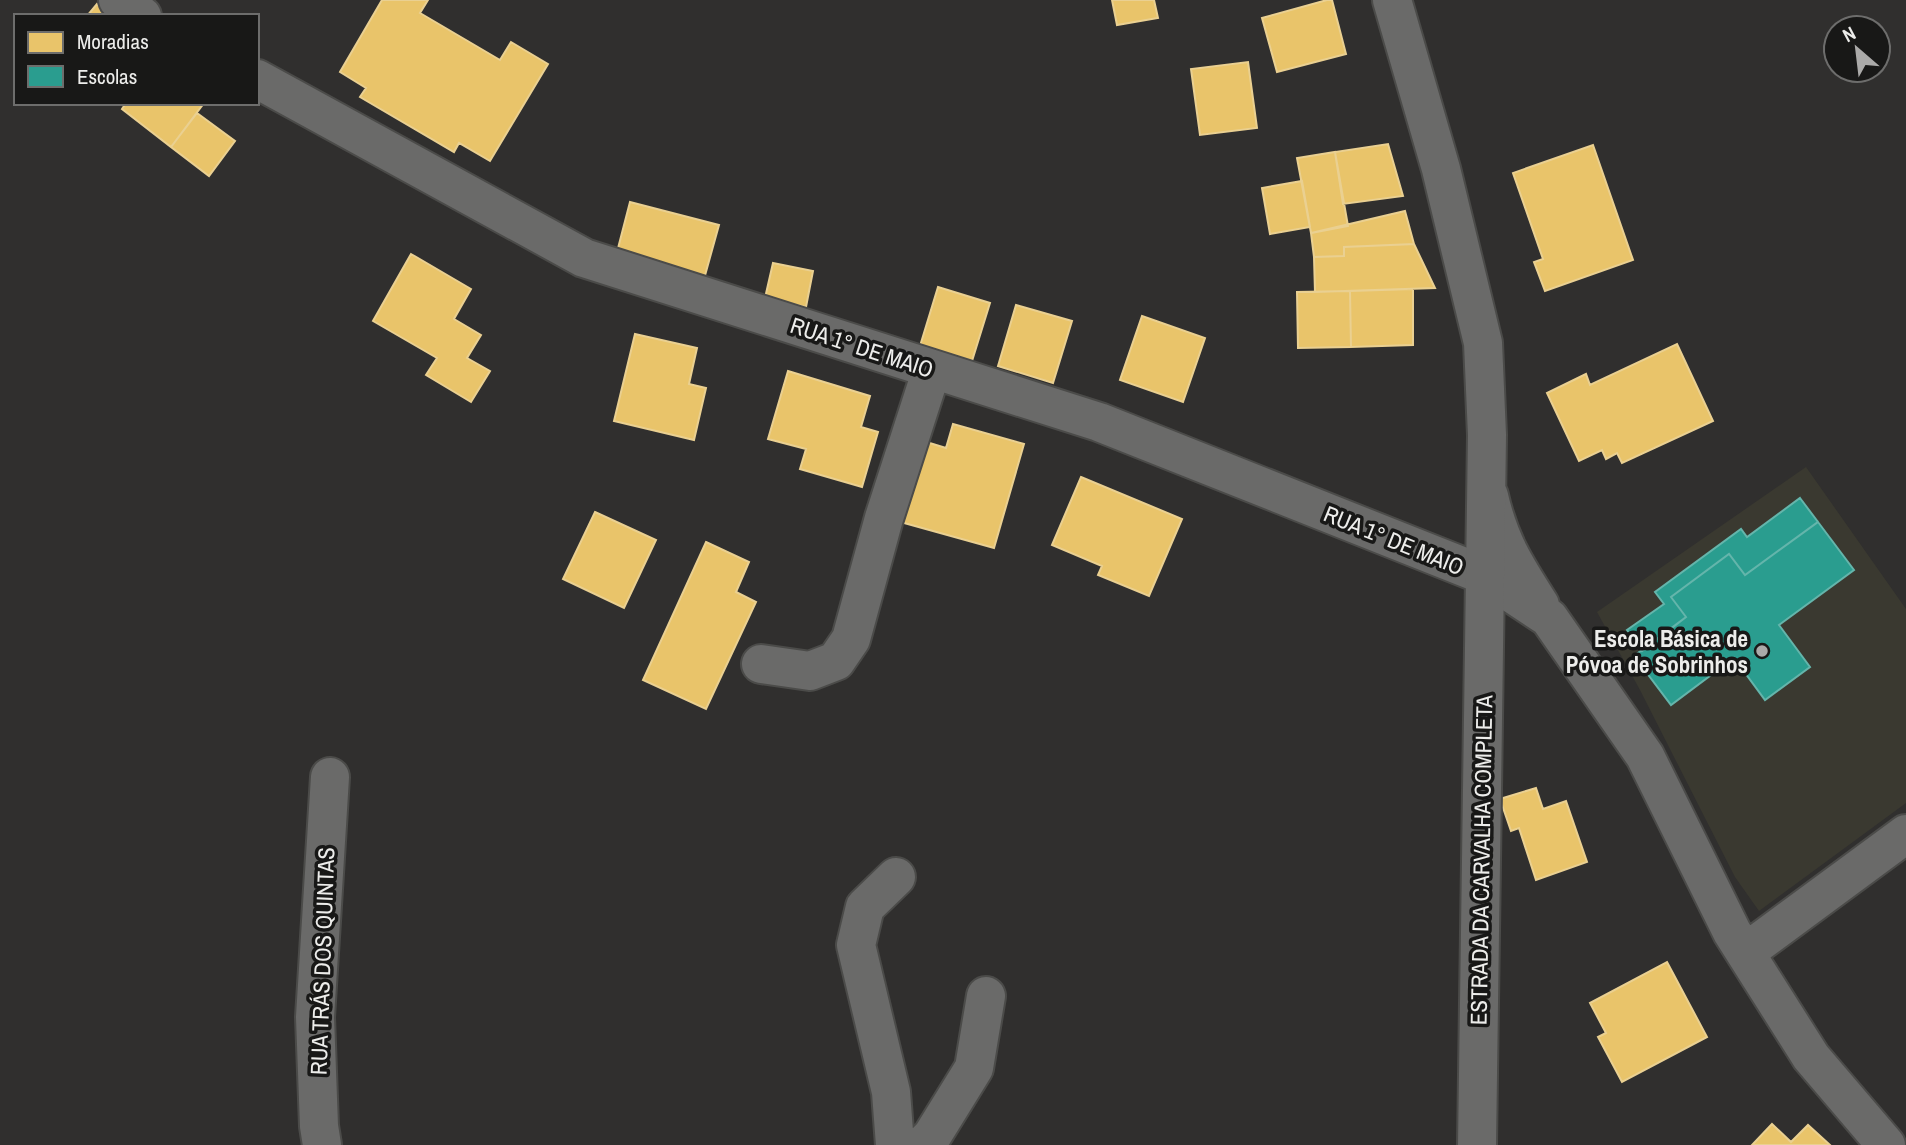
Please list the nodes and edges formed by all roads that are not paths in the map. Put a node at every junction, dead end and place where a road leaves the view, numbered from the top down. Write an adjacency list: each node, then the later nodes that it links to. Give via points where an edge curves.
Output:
1 (118, 0): 3 (street)
2 (1392, 0): 6 (street, via 1441,169 1483,343)
3 (139, 14)
4 (259, 80): 5 (street, RUA 1° DE MAIO, via 584,258)
5 (932, 369): 7 (street, RUA 1° DE MAIO, via 1099,422); 10 (street, via 851,639 836,661 810,671)
6 (1486, 481): 7 (street, ESTRADA DA CARVALHA COMPLETA); 8 (street, via 1496,526 1509,556)
7 (1485, 576): 8 (street, RUA 1° DE MAIO); 9 (street, ESTRADA DA CARVALHA COMPLETA)
8 (1549, 618): 9 (street, via 1522,617 1501,625); 14 (street, via 1645,756)
9 (1483, 645): 19 (street, ESTRADA DA CARVALHA COMPLETA)
10 (761, 664)
11 (330, 777): 16 (street, RUA TRÁS DOS QUINTAS, via 315,1017)
12 (1906, 834): 14 (street)
13 (896, 877): 17 (street, via 865,907 856,945 891,1093)
14 (1746, 952): 20 (street, via 1811,1057)
15 (986, 996): 18 (street, via 974,1068)
16 (322, 1145)
17 (895, 1145)
18 (923, 1145)
19 (1477, 1145)
20 (1886, 1145)

